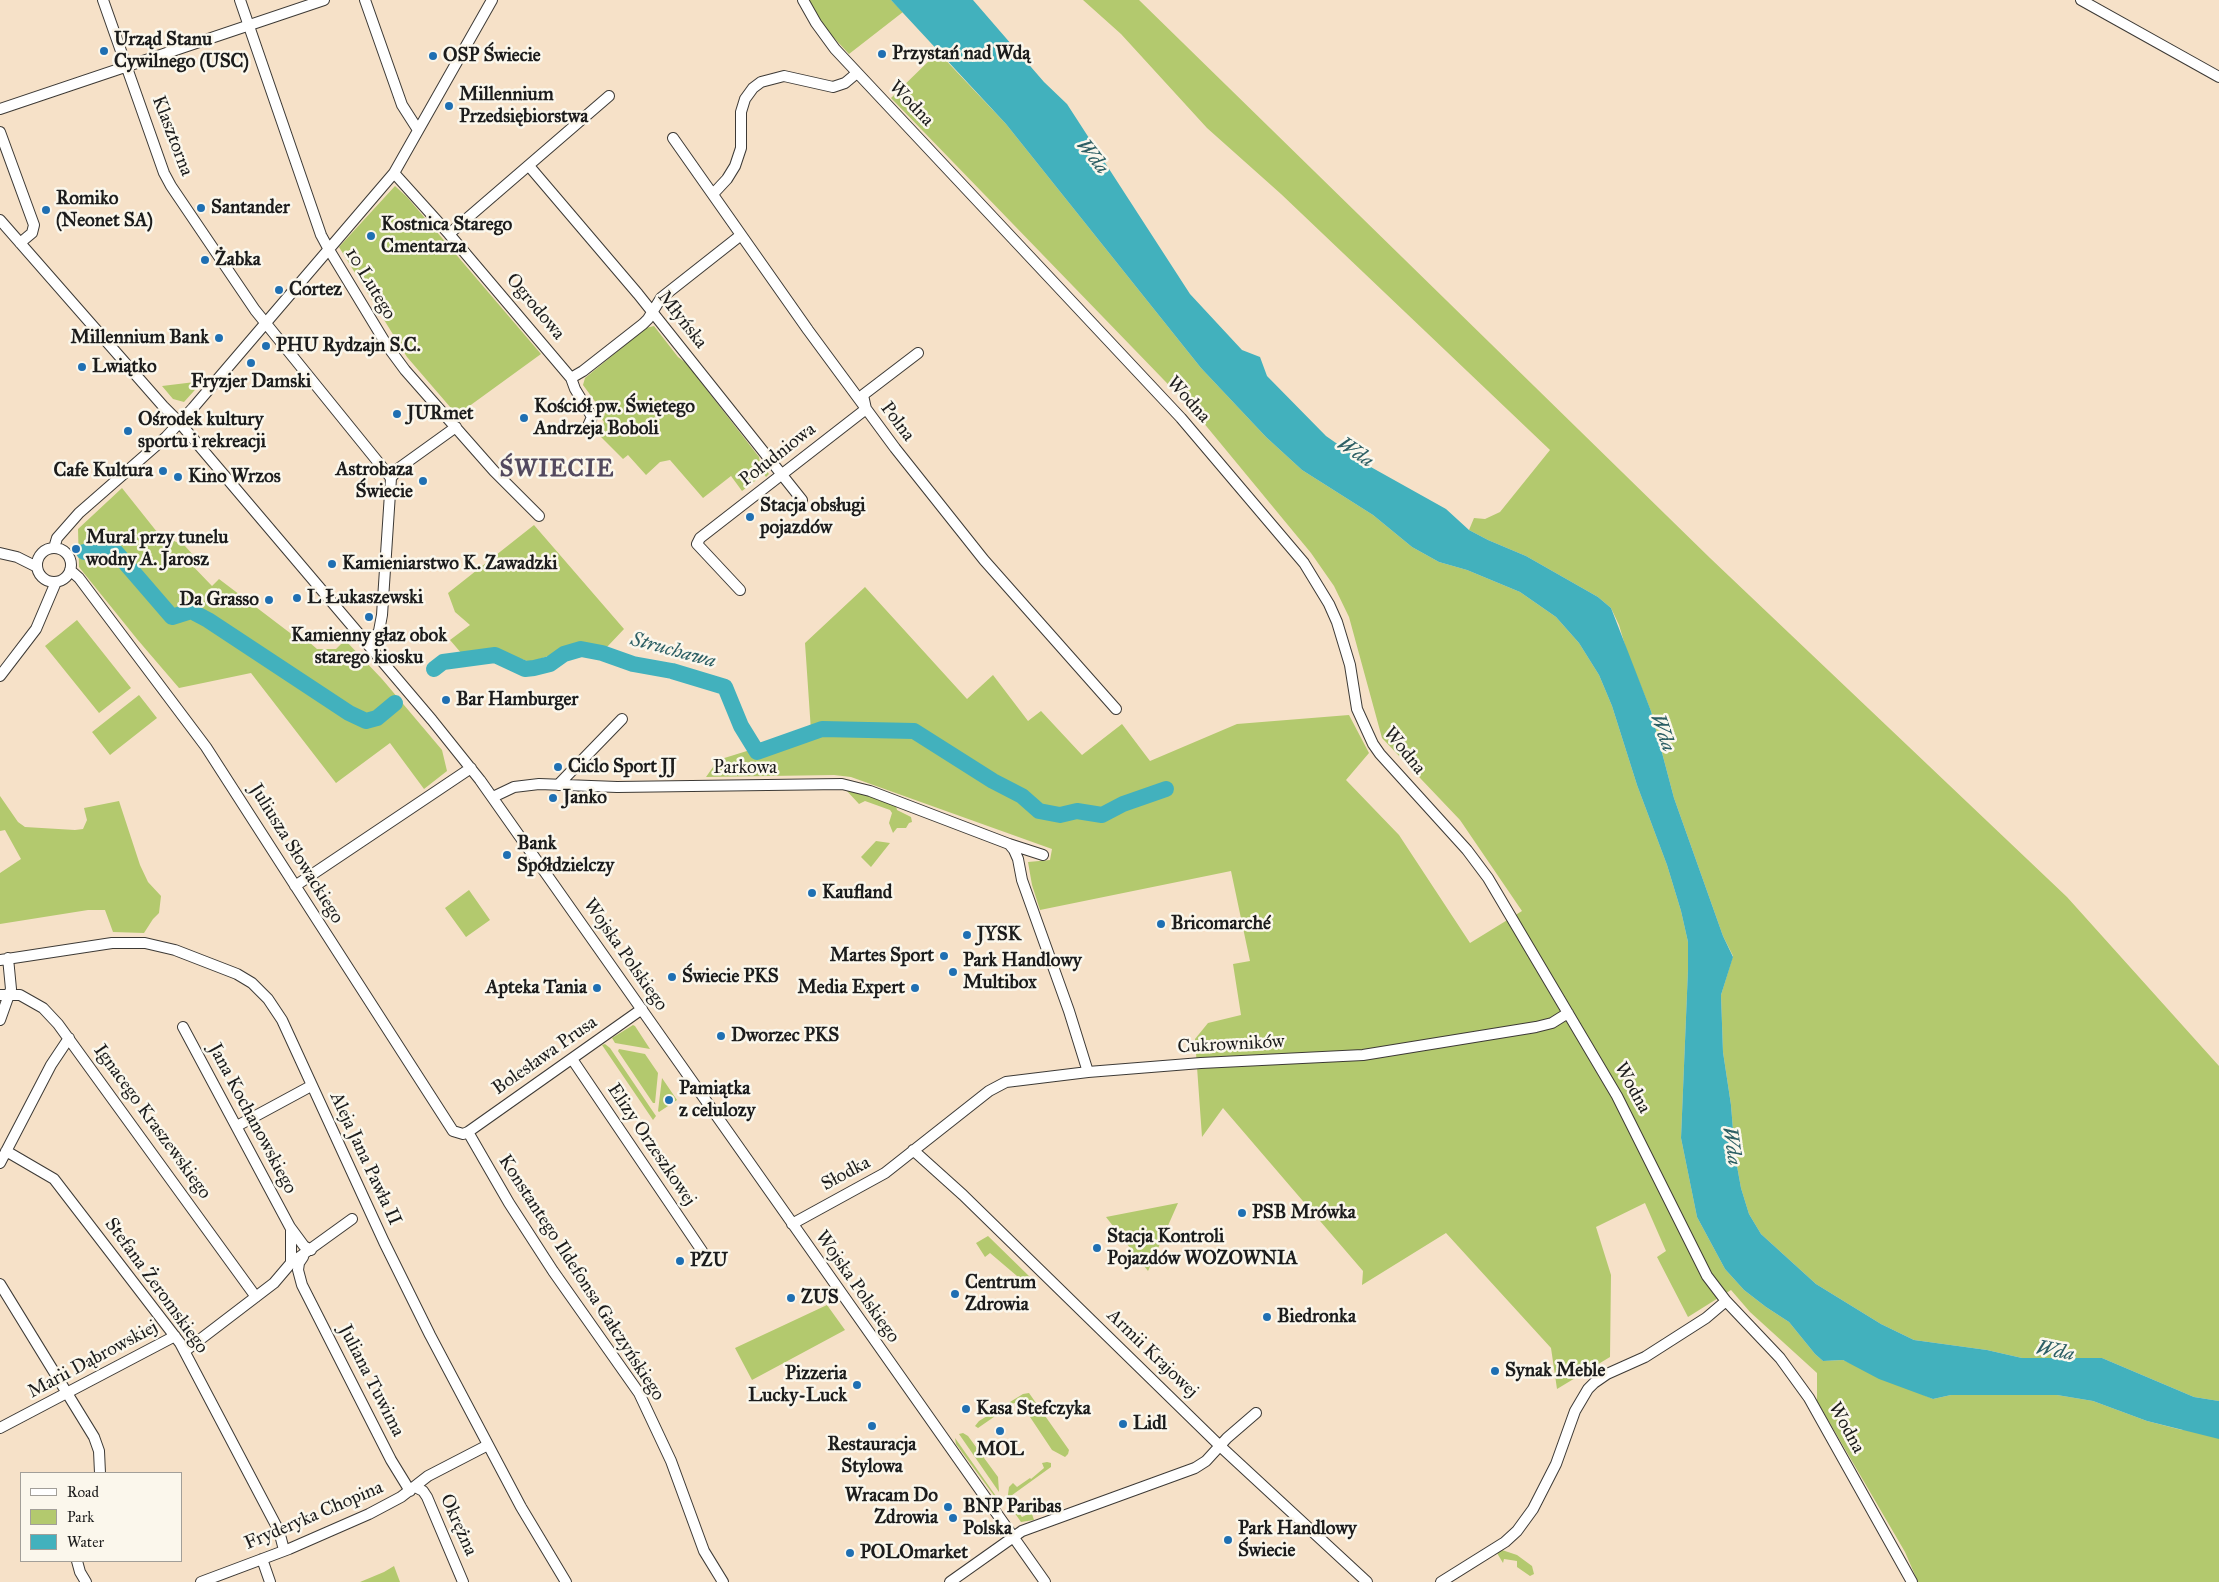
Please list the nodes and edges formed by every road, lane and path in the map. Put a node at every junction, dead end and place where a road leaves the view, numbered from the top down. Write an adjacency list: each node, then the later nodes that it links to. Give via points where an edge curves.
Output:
1 (103, 0): 9 (street, Klasztorna)
2 (240, 0): 8 (street, 10 Lutego)
3 (324, 0): 8 (street)
4 (365, 0): 14 (street, via 402,105)
5 (492, 0): 14 (street)
6 (803, 0): 10 (street, Wodna, via 824,34)
7 (2081, 0): 11 (street)
8 (249, 25): 9 (street); 24 (street, 10 Lutego)
9 (127, 66): 13 (street); 26 (street, Klasztorna, via 164,173)
10 (857, 73): 19 (street, via 845,83 833,87 784,76 761,82 753,88 745,98 741,112 741,148 735,166); 57 (street, Wodna, via 1181,418 1304,563 1337,622 1350,665 1357,709 1373,744 1479,865)
11 (2219, 77)
12 (609, 96): 17 (street)
13 (0, 109)
14 (418, 130): 18 (street)
15 (0, 132): 23 (street, via 34,225 32,233)
16 (673, 138): 19 (street, Polna)
17 (529, 166): 21 (street); 25 (street, Młyńska)
18 (394, 172): 21 (street, Ogrodowa); 24 (street)
19 (713, 194): 22 (street, Polna)
20 (0, 220): 23 (street, Wojska Polskiego)
21 (449, 234): 28 (street, Ogrodowa)
22 (741, 235): 25 (street, via 661,298); 29 (street, Polna)
23 (20, 243): 30 (street, Wojska Polskiego)
24 (328, 248): 26 (street); 31 (street, 10 Lutego, via 399,362)
25 (652, 312): 28 (street, via 643,324); 33 (street, Młyńska)
26 (265, 323): 30 (street); 34 (street, Klasztorna)
27 (918, 353): 29 (street, via 863,395)
28 (571, 378): 32 (street, Ogrodowa, via 592,417)
29 (866, 409): 33 (street, Południowa); 46 (street, Polna, via 972,545)
30 (179, 422): 37 (street, via 166,437 94,498); 44 (street, Wojska Polskiego)
31 (456, 427): 34 (street, via 399,468); 36 (street, 10 Lutego)
32 (587, 428)
33 (781, 475): 35 (street, Młyńska); 43 (street, Południowa, via 700,538 698,544)
34 (391, 478): 44 (street, via 381,623)
35 (802, 500)
36 (539, 516)
37 (67, 528): 38 (street, via 57,538); 39 (street)
38 (54, 548): 39 (street); 41 (street, via 45,550)
39 (65, 552): 42 (street, via 71,564)
40 (0, 553): 41 (street, via 17,557 29,555)
41 (38, 562): 42 (street, via 39,573)
42 (60, 578): 45 (street, via 32,636); 53 (street, Juliusza Słowackiego, via 87,591 171,698)
43 (740, 590)
44 (369, 646): 48 (street, Wojska Polskiego)
45 (0, 676)
46 (1116, 709)
47 (622, 719): 49 (street)
48 (471, 768): 50 (street, Wojska Polskiego); 53 (street)
49 (558, 785): 50 (street, Parkowa, via 518,786); 51 (street, Parkowa, via 842,784 865,789)
50 (493, 798): 56 (street, Wojska Polskiego)
51 (1009, 844): 52 (street, Parkowa); 62 (street, via 1018,859 1022,880)
52 (1043, 854)
53 (295, 886): 65 (street, Juliusza Słowackiego, via 449,1127 457,1133)
54 (4, 959): 55 (street, via 12,984); 63 (street, Aleja Jana Pawła II, via 137,942 175,950 228,970 252,983 273,1005)
55 (5, 995): 58 (street); 60 (street, Ignacego Kraszewskiego, via 20,995 43,1008)
56 (642, 1009): 61 (street, Bolesława Prusa); 70 (street, Wojska Polskiego)
57 (1568, 1013): 62 (street, Cukrowników, via 1552,1023 1536,1027 1363,1055); 80 (street, Wodna, via 1634,1128 1704,1272)
58 (0, 1020)
59 (183, 1027): 64 (street, Jana Kochanowskiego)
60 (69, 1038): 67 (street); 79 (street, Ignacego Kraszewskiego)
61 (572, 1059): 65 (street, Bolesława Prusa); 73 (street, Elizy Orzeszkowej)
62 (1088, 1072): 66 (street, Cukrowników, via 1001,1084)
63 (311, 1086): 64 (street); 86 (street, Aleja Jana Pawła II, via 400,1275)
64 (237, 1126): 71 (street, Jana Kochanowskiego)
65 (468, 1132): 99 (street, Konstantego Ildefonsa Gałczyńskiego, via 508,1203 639,1393 671,1461 704,1551)
66 (913, 1150): 70 (street, Słodka, via 885,1172); 87 (street, Armii Krajowej)
67 (6, 1151): 68 (street); 81 (street, Stefana Żeromskiego, via 54,1179)
68 (0, 1163)
69 (352, 1219): 72 (street)
70 (792, 1224): 90 (street, Wojska Polskiego)
71 (290, 1227): 72 (street, Jana Kochanowskiego); 75 (street, Jana Kochanowskiego)
72 (311, 1250): 74 (street)
73 (702, 1251)
74 (303, 1257): 75 (street); 78 (street, Juliana Tuwima, via 298,1270)
75 (291, 1263): 76 (street)
76 (274, 1283): 78 (street, via 291,1279); 79 (street)
77 (0, 1284): 83 (street)
78 (302, 1285): 89 (street, Juliana Tuwima, via 391,1460)
79 (256, 1297): 82 (street)
80 (1726, 1302): 103 (street, via 1644,1357 1594,1383 1580,1400 1556,1464 1517,1531); 104 (street, Wodna, via 1773,1350 1809,1398)
81 (175, 1336): 82 (street, Stefana Żeromskiego); 83 (street, Marii Dąbrowskiej)
82 (186, 1351): 91 (street, Stefana Żeromskiego, via 279,1531)
83 (67, 1393): 85 (street, Marii Dąbrowskiej); 88 (street, via 94,1437 99,1451)
84 (1256, 1413): 87 (street)
85 (0, 1428)
86 (488, 1445): 89 (street, Fryderyka Chopina, via 428,1476); 98 (street, Aleja Jana Pawła II)
87 (1220, 1446): 90 (street, via 1206,1461 1185,1474 1022,1531); 102 (street, Armii Krajowej)
88 (100, 1472)
89 (412, 1489): 91 (street, Fryderyka Chopina, via 370,1514); 97 (street, Okrężna, via 423,1491 428,1497)
90 (1013, 1538): 100 (street); 101 (street, Wojska Polskiego)
91 (284, 1550): 92 (street, Fryderyka Chopina)
92 (262, 1559): 95 (street, Fryderyka Chopina); 96 (street)
93 (77, 1562): 94 (street)
94 (86, 1582)
95 (201, 1582)
96 (270, 1582)
97 (463, 1582)
98 (566, 1582)
99 (723, 1582)
100 (950, 1582)
101 (1045, 1582)
102 (1367, 1582)
103 (1441, 1582)
104 (1912, 1582)

